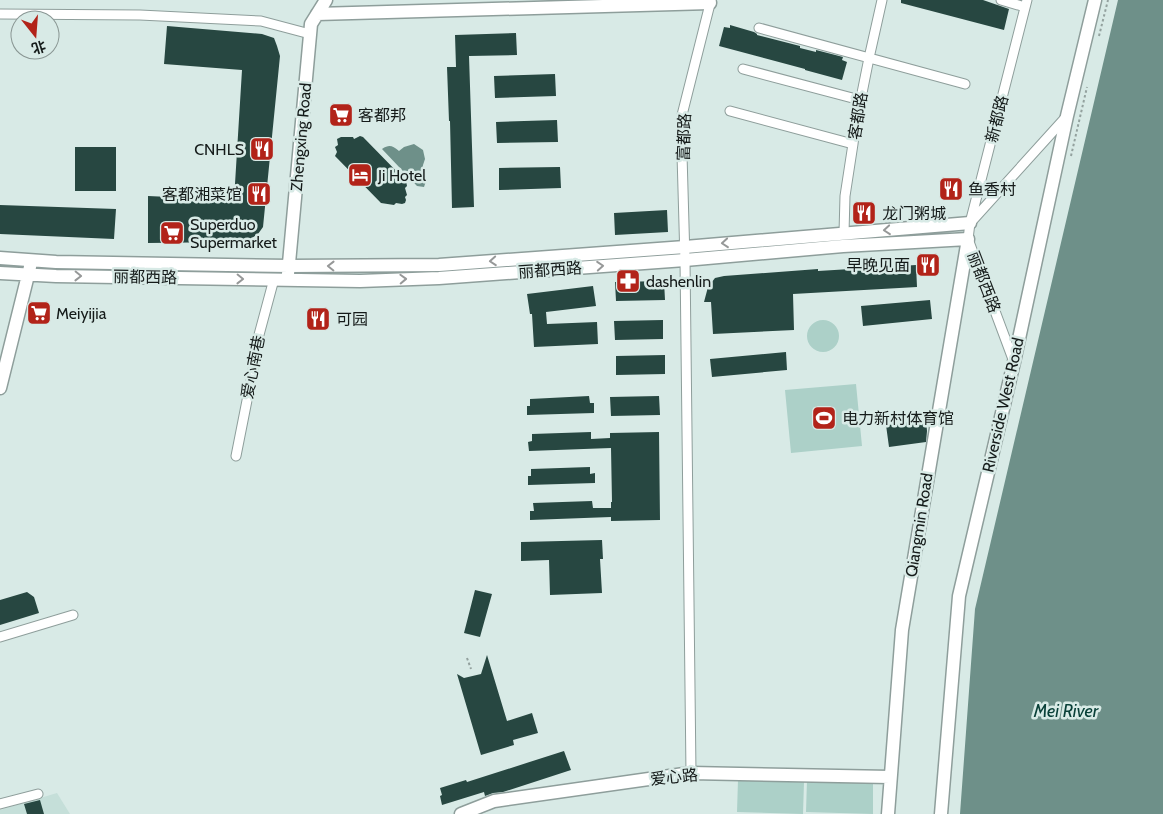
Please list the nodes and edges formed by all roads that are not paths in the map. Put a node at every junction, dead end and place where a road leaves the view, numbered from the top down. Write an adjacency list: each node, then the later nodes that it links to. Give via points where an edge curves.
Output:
1 (326, 0): 8 (street, Zhengxing Road)
2 (882, 0): 11 (street, 客都路)
3 (1001, 0): 6 (street)
4 (1095, 0): 16 (street, Riverside West Road)
5 (711, 1): 8 (street); 21 (street, 富都路, via 681,119)
6 (1026, 3): 18 (street, 新都路)
7 (0, 14): 10 (street, via 140,15 261,21)
8 (317, 14): 10 (street, Zhengxing Road, via 310,24)
9 (759, 28): 11 (street)
10 (310, 34): 25 (street, Zhengxing Road)
11 (868, 58): 13 (street); 14 (street, 客都路)
12 (743, 69): 14 (street)
13 (965, 84)
14 (860, 100): 17 (street, 客都路)
15 (730, 111): 17 (street)
16 (1067, 116): 18 (street); 30 (street, Riverside West Road)
17 (853, 144): 19 (street, 客都路, via 845,196)
18 (970, 223): 19 (street, 丽都西路, one-way to 19); 20 (street, 新都路)
19 (844, 233): 21 (street, 丽都西路, one-way to 21)
20 (968, 239): 24 (street, 丽都西路); 30 (street, 丽都西路); 36 (street, Qiangmin Road, via 902,630)
21 (685, 247): 24 (street, 富都路); 25 (street, 丽都西路, one-way to 25, via 439,265)
22 (0, 258): 23 (street, 丽都西路)
23 (31, 260): 25 (street, 丽都西路); 27 (street)
24 (685, 260): 29 (street, 丽都西路, one-way to 24, via 439,278); 35 (street, 富都路)
25 (289, 266): 29 (street, Zhengxing Road)
26 (0, 273): 27 (street, 丽都西路)
27 (29, 275): 28 (street, 丽都西路, one-way to 28); 31 (street)
28 (274, 279): 29 (street, 丽都西路); 32 (street, 爱心南巷, via 253,357)
29 (288, 279)
30 (1014, 362): 41 (street, Riverside West Road, via 959,596)
31 (0, 388)
32 (236, 456)
33 (73, 615): 34 (street)
34 (0, 636)
35 (691, 773): 36 (street, 爱心路); 39 (street, 爱心路, via 494,801)
36 (890, 777): 40 (street, Qiangmin Road)
37 (38, 794): 38 (street)
38 (0, 804)
39 (461, 814)
40 (888, 814)
41 (941, 814)

